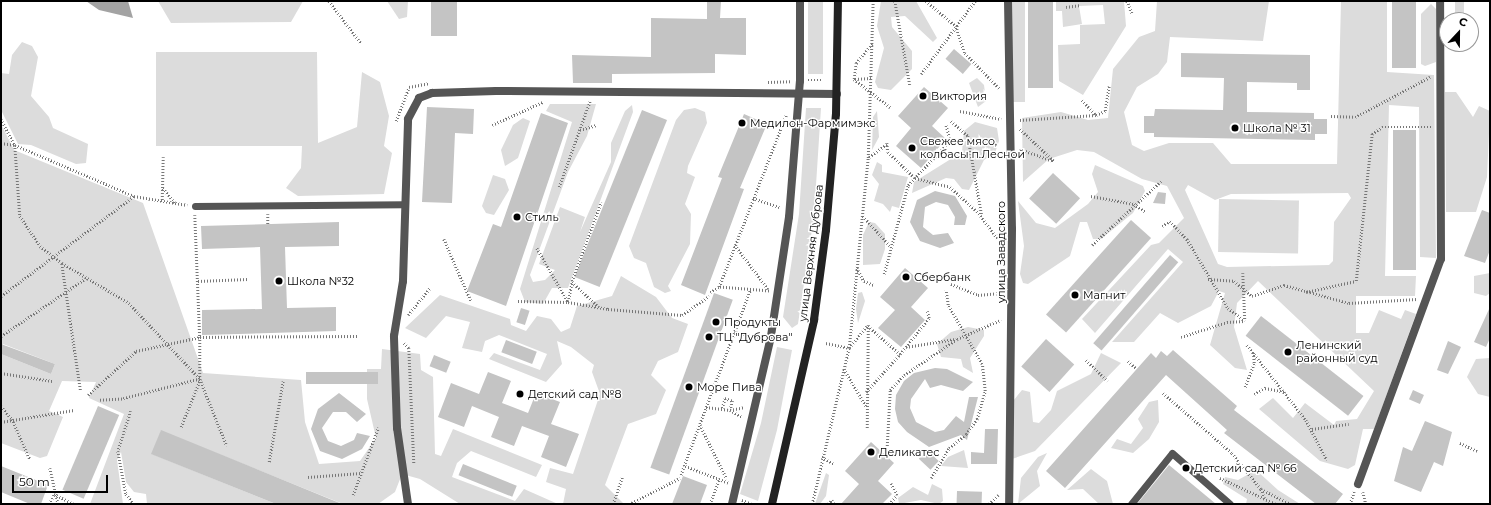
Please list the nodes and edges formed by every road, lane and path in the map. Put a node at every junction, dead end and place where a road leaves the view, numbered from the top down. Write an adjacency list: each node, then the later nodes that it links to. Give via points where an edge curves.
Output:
1 (328, 1): 15 (path)
2 (800, 1): 31 (street)
3 (838, 1): 32 (main road, улица Верхняя Дуброва)
4 (873, 1): 16 (path)
5 (895, 1): 27 (path)
6 (926, 1): 14 (path)
7 (975, 1): 14 (path)
8 (1008, 1): 41 (street, улица Завадского)
9 (1127, 1): 13 (path)
10 (1440, 1): 17 (street)
11 (1081, 5): 12 (path)
12 (1066, 6)
13 (1132, 13)
14 (956, 26): 19 (path); 33 (path, via 965,53)
15 (361, 43)
16 (872, 44): 20 (path); 21 (path, via 856,63)
17 (1438, 73): 39 (path, via 1355,117); 46 (street)
18 (792, 74): 24 (path)
19 (921, 74)
20 (871, 78): 21 (path); 29 (path)
21 (854, 79): 29 (path)
22 (806, 80): 23 (path)
23 (822, 80)
24 (792, 81): 25 (path); 31 (path)
25 (761, 82)
26 (433, 83): 47 (path, via 409,87 396,116)
27 (910, 85)
28 (1109, 86): 38 (path, via 1105,110)
29 (871, 91): 36 (path); 54 (path)
30 (594, 92): 31 (street); 48 (path); 66 (street, via 432,93 419,98 408,119)
31 (796, 94): 32 (street); 205 (street, via 789,217 771,336)
32 (836, 94): 206 (main road, улица Верхняя Дуброва, via 826,230 814,320)
33 (1004, 94)
34 (546, 100): 43 (path)
35 (1082, 100): 38 (path)
36 (890, 107)
37 (960, 111): 41 (path)
38 (1096, 115): 41 (path)
39 (1331, 116)
40 (1, 118): 51 (path)
41 (1011, 120): 52 (street, улица Завадского); 52 (path, via 1055,162)
42 (951, 121): 73 (path, via 968,136)
43 (492, 125)
44 (596, 125): 48 (path)
45 (946, 126): 55 (path, via 950,141)
46 (1439, 127): 102 (path, via 1382,127 1372,134 1356,281); 107 (street, via 1441,259)
47 (396, 130)
48 (580, 130): 57 (path)
49 (786, 135): 61 (path, via 788,111)
50 (1, 143): 51 (path)
51 (15, 145): 59 (path); 81 (path, via 20,216 40,246)
52 (1011, 146): 101 (street, улица Завадского)
53 (163, 157): 58 (path)
54 (868, 158): 55 (path, via 887,143 888,152); 72 (path)
55 (915, 178): 73 (path, via 950,187); 79 (path, via 908,184)
56 (1161, 181): 67 (path)
57 (559, 187)
58 (162, 188): 63 (path); 64 (path)
59 (134, 196): 63 (path); 81 (path)
60 (1090, 196): 67 (path)
61 (753, 198): 69 (path); 77 (path)
62 (780, 199): 69 (path)
63 (162, 200): 64 (path)
64 (175, 202): 68 (path)
65 (601, 202): 90 (path)
66 (404, 204): 68 (lane); 117 (street, via 403,281)
67 (1134, 204): 70 (path); 78 (path)
68 (195, 206): 89 (path)
69 (779, 207): 71 (path)
70 (1146, 212)
71 (778, 214)
72 (862, 216): 79 (path); 83 (path)
73 (982, 218): 75 (path)
74 (1162, 226): 88 (path, via 1170,221 1187,239)
75 (997, 238)
76 (444, 239): 108 (path)
77 (735, 245): 94 (path); 99 (path)
78 (1092, 245)
79 (891, 247): 85 (path)
80 (537, 248): 110 (path)
81 (55, 258): 82 (path); 104 (path)
82 (62, 263): 86 (path); 103 (path)
83 (857, 268): 93 (path, via 864,281); 131 (path)
84 (1243, 273): 95 (path)
85 (884, 274)
86 (86, 278): 103 (path); 126 (path, via 129,302)
87 (248, 279): 89 (path)
88 (1208, 279): 95 (path, via 1234,281); 114 (path, via 1228,308)
89 (198, 281): 121 (path)
90 (572, 281): 110 (path); 111 (path)
91 (770, 283): 99 (path)
92 (952, 284): 101 (path, via 978,295)
93 (874, 285)
94 (719, 287): 97 (path); 100 (path)
95 (1244, 287): 102 (path, via 1252,296 1284,286); 114 (path)
96 (430, 288): 117 (path)
97 (750, 290): 99 (path); 116 (path)
98 (946, 290): 118 (path, via 948,306)
99 (769, 291): 106 (path)
100 (710, 292)
101 (1012, 292): 113 (street, улица Завадского)
102 (1306, 292): 107 (path, via 1349,304)
103 (67, 294): 119 (path); 144 (path)
104 (1, 296)
105 (709, 296): 111 (path, via 682,315)
106 (768, 298)
107 (1426, 298): 191 (street)
108 (472, 301)
109 (518, 301): 110 (path)
110 (568, 302): 111 (path)
111 (600, 308)
112 (927, 311): 130 (path, via 929,318)
113 (1012, 316): 118 (path); 211 (street, улица Завадского)
114 (1245, 321): 124 (path, via 1227,322)
115 (868, 325): 131 (path); 133 (path); 145 (path)
116 (734, 332): 127 (path, via 756,339 763,336); 154 (path)
117 (396, 334): 182 (path, via 409,348); 201 (street, via 397,428)
118 (967, 335): 125 (path); 186 (path, via 982,364 985,391 977,418 966,434 949,448)
119 (1, 336)
120 (360, 336): 121 (path)
121 (200, 337): 126 (path); 139 (path)
122 (779, 337): 123 (path)
123 (791, 337)
124 (1182, 337)
125 (957, 338): 130 (path); 172 (path, via 904,375 890,390)
126 (166, 342): 139 (path); 149 (path, via 136,351)
127 (761, 343)
128 (826, 343): 131 (path)
129 (1248, 345): 132 (path)
130 (906, 347): 133 (path)
131 (849, 348): 136 (path)
132 (1253, 352): 143 (path, via 1254,364); 146 (path, via 1262,366)
133 (900, 354): 145 (path)
134 (1086, 360): 141 (path)
135 (1128, 361): 137 (path)
136 (844, 368): 153 (path); 174 (path)
137 (1137, 369)
138 (1, 373): 140 (path)
139 (200, 379): 150 (path, via 122,399); 166 (path); 171 (path)
140 (52, 381)
141 (1108, 381)
142 (282, 382): 177 (path)
143 (1245, 387)
144 (81, 392)
145 (866, 392): 153 (path)
146 (1287, 392): 148 (path, via 1265,388); 169 (path)
147 (1163, 393): 192 (path, via 1232,453)
148 (1254, 394)
149 (88, 395)
150 (100, 400)
151 (749, 400): 155 (path)
152 (1, 406): 160 (path)
153 (866, 406): 168 (path)
154 (706, 407): 156 (path); 164 (path)
155 (747, 407): 158 (path); 161 (path)
156 (722, 408): 158 (path); 158 (path, via 725,398 733,401)
157 (74, 410): 160 (path)
158 (730, 410): 161 (path)
159 (130, 411): 200 (path, via 118,451 126,494)
160 (12, 418): 162 (path); 175 (path)
161 (744, 419): 165 (path)
162 (1, 422)
163 (1349, 424): 169 (path)
164 (700, 425): 179 (path); 189 (path)
165 (743, 426)
166 (181, 427)
167 (378, 428): 181 (path)
168 (867, 428)
169 (1312, 428): 176 (path)
170 (1460, 443): 173 (path)
171 (227, 446)
172 (886, 446)
173 (1477, 451)
174 (822, 457): 178 (path); 207 (path)
175 (30, 459)
176 (1327, 460)
177 (269, 462)
178 (834, 464)
179 (684, 466): 188 (path); 203 (path, via 680,477)
180 (50, 468): 194 (path)
181 (361, 473): 184 (path); 195 (path)
182 (414, 473)
183 (732, 476): 189 (path)
184 (308, 477)
185 (622, 478): 202 (path)
186 (930, 478)
187 (1220, 478): 196 (path)
188 (719, 479): 189 (path); 204 (path)
189 (730, 484): 193 (path)
190 (891, 484): 210 (path, via 897,495)
191 (1358, 484)
192 (1261, 489): 196 (path); 215 (path)
193 (728, 490)
194 (54, 494): 197 (path); 198 (path); 199 (path)
195 (353, 495)
196 (1265, 499): 214 (path)
197 (49, 504)
198 (58, 504)
199 (74, 504)
200 (134, 504)
201 (408, 504)
202 (613, 504)
203 (629, 504)
204 (710, 504)
205 (732, 504)
206 (772, 504)
207 (812, 504)
208 (828, 504): 209 (path, via 832,500)
209 (834, 504)
210 (889, 504)
211 (1009, 504)
212 (1131, 504): 213 (lane, via 1172,453)
213 (1230, 504)
214 (1276, 504)
215 (1291, 504)

